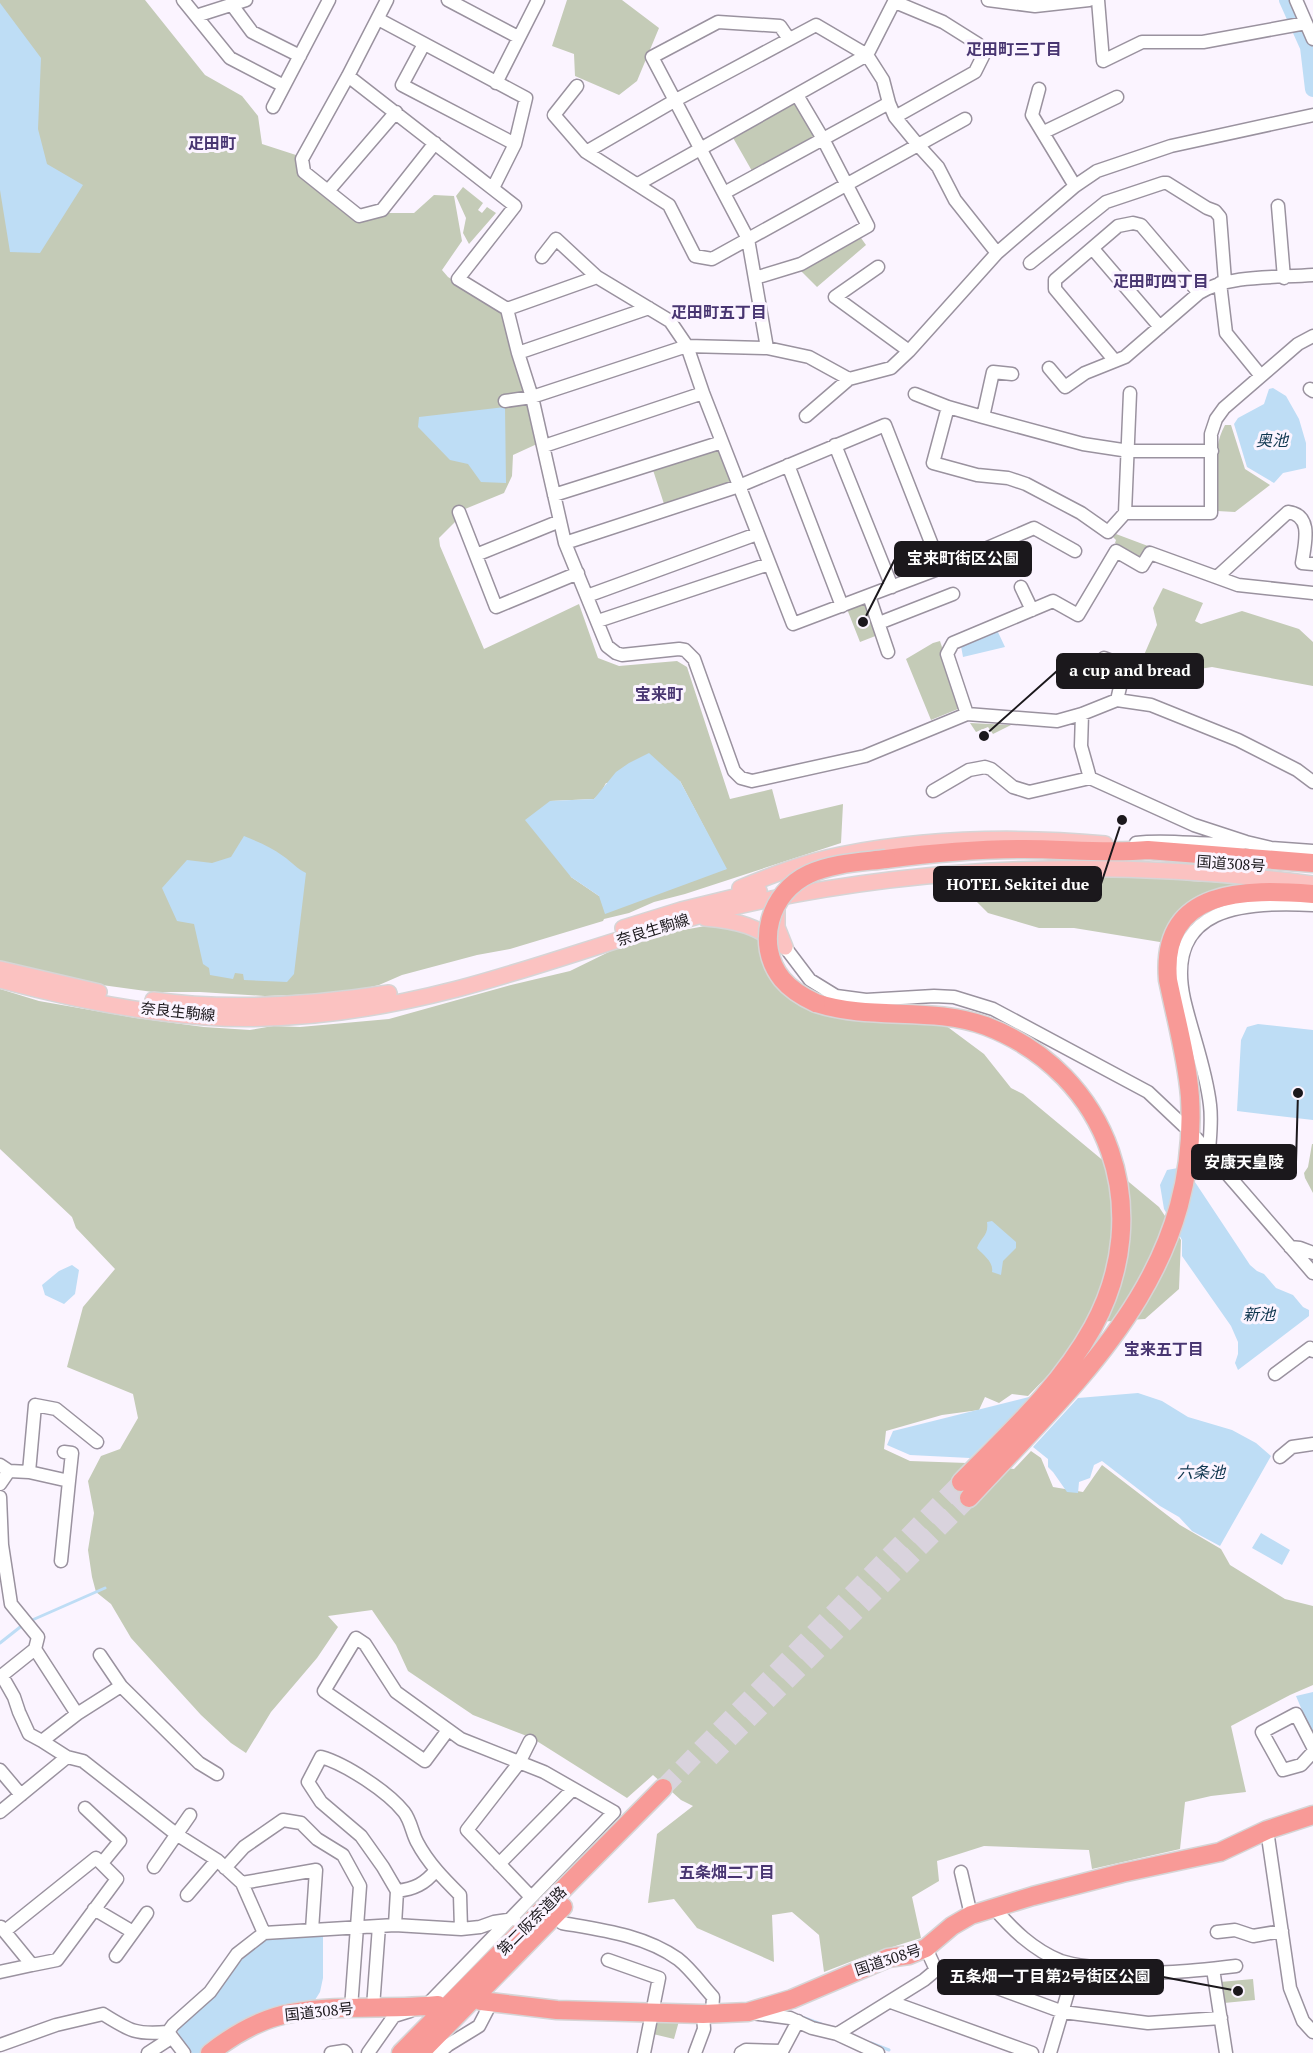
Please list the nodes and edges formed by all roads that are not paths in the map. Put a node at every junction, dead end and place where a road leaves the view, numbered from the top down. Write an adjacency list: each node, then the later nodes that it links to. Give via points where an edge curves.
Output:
1 (183, 0): 14 (street)
2 (246, 0): 13 (street)
3 (329, 0): 22 (street)
4 (387, 0): 15 (street)
5 (448, 0): 17 (street)
6 (538, 0): 17 (street)
7 (988, 0): 12 (street)
8 (1089, 0): 12 (street)
9 (1098, 0): 16 (street, via 1103,61 1142,42 1203,42)
10 (1296, 0): 16 (street)
11 (895, 1): 21 (street); 35 (street, via 943,22 978,44 983,56 975,72)
12 (1036, 3)
13 (232, 5): 14 (street); 22 (street, via 252,32)
14 (196, 16): 25 (street, via 230,58)
15 (378, 19): 20 (street); 23 (street)
16 (1302, 24): 19 (street)
17 (518, 37): 24 (street)
18 (789, 39): 21 (street, via 816,25); 30 (street); 30 (street, via 780,26 718,22 652,57)
19 (1313, 39)
20 (424, 44): 24 (street); 40 (street, via 402,85)
21 (867, 55): 28 (street); 31 (street, via 883,80)
22 (300, 56): 25 (street)
23 (348, 76): 33 (street); 48 (street, via 302,159 304,172)
24 (496, 83): 40 (street, via 526,98)
25 (284, 86): 32 (street)
26 (577, 86): 43 (street, via 554,115)
27 (1039, 89): 37 (street, via 1032,115)
28 (797, 95): 38 (street); 42 (street)
29 (1118, 97): 37 (street)
30 (674, 101): 42 (street); 43 (street)
31 (889, 103): 35 (street); 38 (street)
32 (273, 107)
33 (396, 112): 39 (street); 48 (street)
34 (1313, 115): 46 (street, via 1171,146 1097,171)
35 (895, 117): 41 (street)
36 (964, 119): 41 (street)
37 (1044, 132): 46 (street)
38 (823, 139): 45 (street); 49 (street)
39 (435, 143): 47 (street); 48 (street, via 382,210 358,216)
40 (516, 144): 47 (street)
41 (918, 145): 45 (street); 53 (street, via 938,166 955,200)
42 (700, 148): 44 (street); 49 (street)
43 (586, 152): 44 (street)
44 (638, 184): 51 (street, via 669,205 695,256 712,259)
45 (845, 185): 51 (street); 59 (street, via 868,226 801,264)
46 (1075, 186): 53 (street)
47 (493, 188): 64 (street, via 515,206 458,279)
48 (328, 191)
49 (724, 194): 51 (street)
50 (1278, 206): 60 (street)
51 (748, 239): 59 (street)
52 (1093, 249): 62 (street, via 1118,226 1141,225); 65 (street); 71 (street, via 1055,279 1055,289)
53 (997, 253): 69 (street)
54 (542, 257): 58 (street, via 556,239)
55 (1030, 263): 61 (street, via 1106,202 1167,183 1215,211 1220,218)
56 (878, 267): 69 (street, via 835,297)
57 (1313, 275): 60 (street)
58 (597, 276): 63 (street); 64 (street)
59 (755, 278): 68 (street)
60 (1284, 278): 61 (street)
61 (1223, 282): 62 (street); 74 (street, via 1226,333)
62 (1199, 293): 65 (street)
63 (649, 308): 67 (street, via 670,321); 70 (street)
64 (507, 309): 70 (street)
65 (1160, 327): 71 (street)
66 (1313, 336): 74 (street)
67 (687, 346): 68 (street); 76 (street); 79 (street)
68 (767, 348): 75 (street, via 809,357)
69 (909, 351): 75 (street, via 891,368)
70 (518, 353): 79 (street)
71 (1115, 361): 72 (street, via 1085,373 1065,387)
72 (1049, 368)
73 (1012, 374): 83 (street, via 993,372)
74 (1261, 376): 88 (street, via 1216,419 1211,434)
75 (849, 380): 82 (street)
76 (703, 393): 84 (street); 86 (street)
77 (1130, 393): 87 (street)
78 (915, 394): 81 (street)
79 (532, 396): 80 (street); 86 (street)
80 (505, 401)
81 (948, 407): 83 (street); 93 (street, via 933,463 1026,484 1108,532)
82 (806, 416)
83 (983, 417): 87 (street, via 1083,444)
84 (722, 442): 90 (street); 91 (street)
85 (835, 445): 89 (street); 101 (street, via 885,425); 104 (street)
86 (544, 446): 91 (street)
87 (1129, 451): 88 (street); 93 (street)
88 (1212, 451): 93 (street, via 1211,513)
89 (788, 465): 90 (street); 110 (street)
90 (739, 486): 95 (street); 96 (street)
91 (554, 495): 94 (street)
92 (459, 512): 98 (street)
93 (1125, 513)
94 (560, 521): 96 (street); 98 (street)
95 (757, 534): 99 (street); 108 (street)
96 (565, 543): 102 (street)
97 (1075, 551): 101 (street, via 1034,528)
98 (476, 555): 102 (street, via 496,607)
99 (769, 564): 110 (street, via 793,624); 112 (street)
100 (1313, 564): 103 (street, via 1302,563 1305,519 1299,513 1288,512)
101 (941, 568): 104 (street)
102 (578, 573): 108 (street)
103 (1217, 578): 106 (street, via 1238,585); 111 (street, via 1150,553 1142,566 1116,551 1078,615 1053,601)
104 (892, 587): 109 (street)
105 (1021, 587): 111 (street)
106 (1313, 593)
107 (953, 594): 113 (street)
108 (587, 596): 112 (street)
109 (869, 596): 110 (street); 113 (street)
110 (842, 606)
111 (1032, 610): 117 (street, via 952,643 947,654)
112 (598, 621): 117 (street, via 607,646 616,653 679,649 690,653 734,771 746,780 865,756)
113 (879, 623): 114 (street)
114 (888, 652)
115 (1104, 658): 116 (street, via 1125,666)
116 (1117, 700): 118 (street); 120 (street, via 1150,705 1238,740)
117 (966, 714): 118 (street, via 1057,721)
118 (1082, 714): 119 (street, via 1081,746)
119 (1090, 778): 121 (street, via 1029,792 1013,787 985,767 969,770); 122 (street, via 1194,825)
120 (1313, 782)
121 (933, 791)
122 (1246, 842): 123 (street, via 1224,845 1152,841); 124 (street)
123 (1122, 849): 125 (highway); 132 (main road, 奈良生駒線, via 1010,838 840,855 809,862); 137 (highway, bridge, via 971,851 841,866 810,873 794,884 778,900 769,925 772,961 782,978 790,988 816,1003 850,1011 957,1018 1014,1040 1051,1065 1094,1115 1114,1160 1121,1204 1120,1243 1114,1280 1101,1312 1067,1368 965,1490 1036,1426 1075,1384 1140,1298 1163,1252 1181,1200)
124 (1313, 851)
125 (1148, 855): 126 (highway, 国道308号); 127 (highway, 国道308号); 132 (main road, 奈良生駒線, via 923,865 736,896)
126 (1313, 862)
127 (1313, 870)
128 (1313, 884): 129 (main road, 奈良生駒線, via 1164,871 1033,868 899,877)
129 (801, 893): 132 (main road, 奈良生駒線); 133 (main road, via 777,910 777,927)
130 (1313, 894): 137 (highway, via 1249,892 1217,898 1195,909 1172,936 1167,965 1188,1078)
131 (1313, 905): 138 (street, via 1263,904 1223,911 1194,932 1186,947 1181,981 1210,1105)
132 (687, 914): 133 (main road, via 741,922); 134 (main road, 奈良生駒線, via 490,970 393,992 304,1005 161,1002 70,987); 135 (main road, 奈良生駒線, via 453,990 312,1014 205,1017 72,998)
133 (785, 947): 136 (street, via 810,981 836,996 866,1000 954,997 993,1009 1141,1088)
134 (0, 969)
135 (0, 980)
136 (1184, 1125)
137 (1193, 1144): 138 (street)
138 (1209, 1151): 139 (street)
139 (1290, 1248): 140 (street); 141 (street)
140 (1313, 1253)
141 (1313, 1273)
142 (1313, 1351): 143 (street, via 1310,1348)
143 (1275, 1374)
144 (97, 1442): 149 (street, via 56,1409 35,1405)
145 (1313, 1444): 147 (street, via 1292,1447)
146 (64, 1452): 150 (street, via 72,1453)
147 (1280, 1457)
148 (4, 1468): 149 (street); 151 (street)
149 (29, 1472): 150 (street)
150 (69, 1481): 154 (street)
151 (0, 1484)
152 (0, 1497): 153 (street)
153 (1, 1546): 155 (street)
154 (61, 1561)
155 (11, 1604): 156 (street); 157 (street, via 39,1637)
156 (0, 1613)
157 (35, 1649): 159 (street); 161 (street)
158 (100, 1655): 160 (street)
159 (1, 1677): 163 (street, via 29,1734)
160 (121, 1686): 161 (street); 170 (street, via 200,1763)
161 (77, 1714): 163 (street)
162 (448, 1730): 162 (street, via 396,1692 356,1638 324,1691 425,1761); 168 (street)
163 (42, 1741): 167 (street)
164 (530, 1741): 168 (street)
165 (1313, 1747): 166 (street, via 1296,1714 1262,1731 1283,1770 1300,1765)
166 (1313, 1752)
167 (67, 1757): 172 (street); 178 (street, via 83,1761)
168 (519, 1763): 171 (street); 181 (street, via 467,1830)
169 (0, 1770): 172 (street)
170 (217, 1774)
171 (573, 1789): 181 (street); 188 (street, via 614,1812)
172 (21, 1795): 174 (street)
173 (85, 1808): 179 (street, via 120,1841)
174 (0, 1812)
175 (190, 1815): 178 (street)
176 (1313, 1815): 177 (highway, 国道308号)
177 (1266, 1830): 189 (highway, 国道308号, via 1220,1852); 203 (street)
178 (176, 1834): 180 (street); 182 (street)
179 (102, 1863): 190 (street, via 117,1879); 198 (street, via 96,1858)
180 (221, 1864): 185 (street); 187 (street); 197 (street, via 283,1820 301,1823 317,1839 343,1855 360,1886)
181 (499, 1864): 188 (street)
182 (154, 1867)
183 (435, 1870): 186 (street, via 428,1880 412,1889); 186 (street, via 416,1841 405,1813 373,1784 334,1760 321,1757 308,1782 321,1802 361,1836); 199 (street, via 460,1895)
184 (961, 1872): 192 (street)
185 (242, 1883): 200 (street, via 316,1870); 204 (street)
186 (397, 1891): 195 (street)
187 (187, 1895)
188 (531, 1897): 193 (street)
189 (993, 1907): 192 (highway, 国道308号); 209 (street, via 1015,1932 1037,1948)
190 (94, 1909): 201 (street); 208 (street, via 57,1960)
191 (147, 1913): 201 (street)
192 (971, 1915): 205 (highway, 国道308号)
193 (515, 1919): 199 (street); 216 (street)
194 (562, 1923): 222 (street, via 631,1937 679,1960 713,1997)
195 (394, 1925): 196 (street); 199 (street)
196 (379, 1926): 197 (street); 217 (street)
197 (358, 1927): 200 (street); 218 (street)
198 (2, 1928): 208 (street)
199 (461, 1929)
200 (312, 1930): 204 (street)
201 (133, 1932): 206 (street)
202 (1217, 1932): 203 (street, via 1235,1930 1253,1936)
203 (1282, 1932): 226 (street, via 1290,1988 1303,2021)
204 (264, 1933): 225 (street, via 237,1954 210,1992)
205 (927, 1948): 212 (street); 219 (highway, 国道308号, via 888,1958 792,1999)
206 (116, 1956)
207 (608, 1960): 221 (street, via 658,1978)
208 (32, 1965): 213 (street)
209 (1076, 1965): 211 (street, via 1161,1974); 220 (street)
210 (1236, 1966): 211 (street)
211 (1213, 1969): 223 (street)
212 (936, 1970): 215 (street); 220 (street, via 954,1972)
213 (0, 1972)
214 (486, 2001): 221 (highway, 国道308号, via 557,2010); 238 (street, via 479,2026)
215 (891, 2002): 227 (street); 243 (street)
216 (432, 2006): 217 (highway, 国道308号); 235 (street, via 394,2016)
217 (373, 2007): 218 (highway, 国道308号)
218 (351, 2008): 232 (highway, 国道308号, via 272,2018)
219 (748, 2012): 222 (highway, 国道308号); 224 (street)
220 (1063, 2012): 223 (street, via 1148,2023); 244 (street)
221 (653, 2013): 222 (highway, 国道308号); 239 (street)
222 (707, 2013): 240 (street)
223 (1221, 2018): 245 (street)
224 (798, 2021): 227 (street); 229 (street)
225 (168, 2032): 228 (street, via 144,2034 103,2014 56,2025); 230 (street, via 168,2040); 231 (street)
226 (1313, 2032)
227 (837, 2034): 242 (street)
228 (0, 2045)
229 (781, 2052): 241 (street)
230 (148, 2053)
231 (184, 2053)
232 (210, 2053)
233 (331, 2053): 234 (street)
234 (346, 2053)
235 (368, 2053)
236 (401, 2053): 237 (highway, 第二阪奈道路, via 668,1791)
237 (420, 2053)
238 (440, 2053)
239 (644, 2053)
240 (695, 2053)
241 (741, 2053)
242 (878, 2053)
243 (1032, 2053)
244 (1050, 2053)
245 (1226, 2053)

